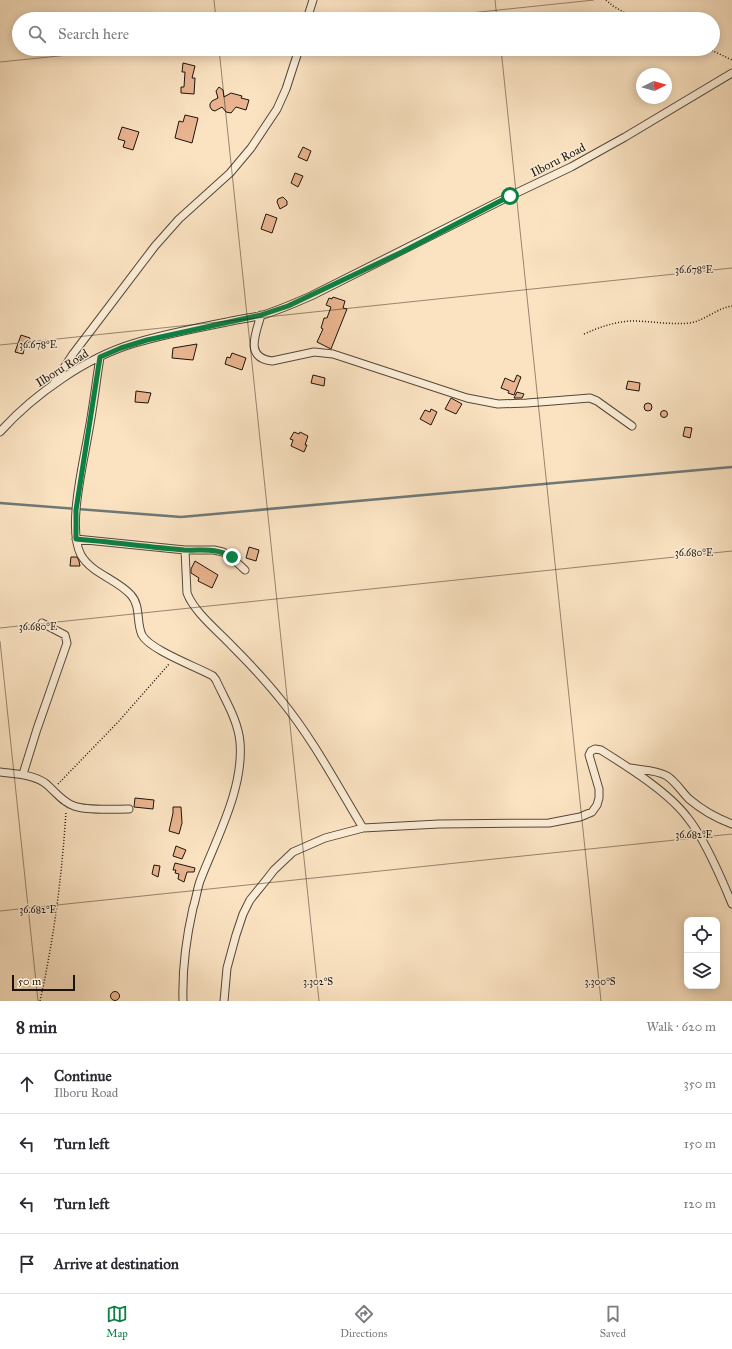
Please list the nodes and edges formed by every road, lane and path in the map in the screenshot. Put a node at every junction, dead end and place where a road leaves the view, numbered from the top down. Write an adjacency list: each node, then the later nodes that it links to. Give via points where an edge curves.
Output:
1 (313, 0): 3 (street)
2 (606, 0): 4 (path)
3 (309, 12)
4 (624, 12)
5 (720, 54): 7 (path)
6 (297, 56): 13 (street, via 277,109 251,148 230,173 155,246)
7 (732, 60)
8 (732, 73): 10 (street, Ilboru Road, via 566,169 311,296)
9 (732, 306): 11 (path, via 699,321 618,322)
10 (261, 315): 12 (street, Ilboru Road, via 134,343); 14 (street, via 254,346 260,358 266,360 314,352 333,354 467,398 498,404 590,398)
11 (584, 334)
12 (100, 357): 13 (street, Ilboru Road); 16 (street, via 76,510)
13 (51, 386): 15 (street, Ilboru Road, via 18,412)
14 (632, 426)
15 (0, 432)
16 (76, 539): 17 (street); 20 (street, via 81,555 91,567 133,598 143,637)
17 (185, 550): 18 (street, via 223,552); 28 (street, via 188,597 196,609 241,654 281,700 311,741)
18 (245, 570)
19 (42, 623): 23 (street, via 65,635 67,643)
20 (174, 658): 24 (path, via 119,721); 31 (street, via 213,676 234,720 240,744 239,769 230,806 200,883 189,927 182,977)
21 (628, 768): 27 (street, via 666,775 701,808 712,816); 28 (street, via 601,750 591,751 589,756 599,789 598,805 592,812 563,821); 29 (street, via 656,788 688,817 704,844)
22 (0, 772): 23 (street)
23 (23, 774): 24 (street, via 41,781)
24 (52, 790): 25 (street)
25 (67, 803): 26 (street, via 79,808); 30 (path, via 53,934)
26 (130, 809)
27 (732, 824)
28 (363, 828): 32 (street, via 325,838 293,852 274,870 250,900 236,935 227,968)
29 (732, 904)
30 (40, 1001)
31 (183, 1001)
32 (224, 1001)

